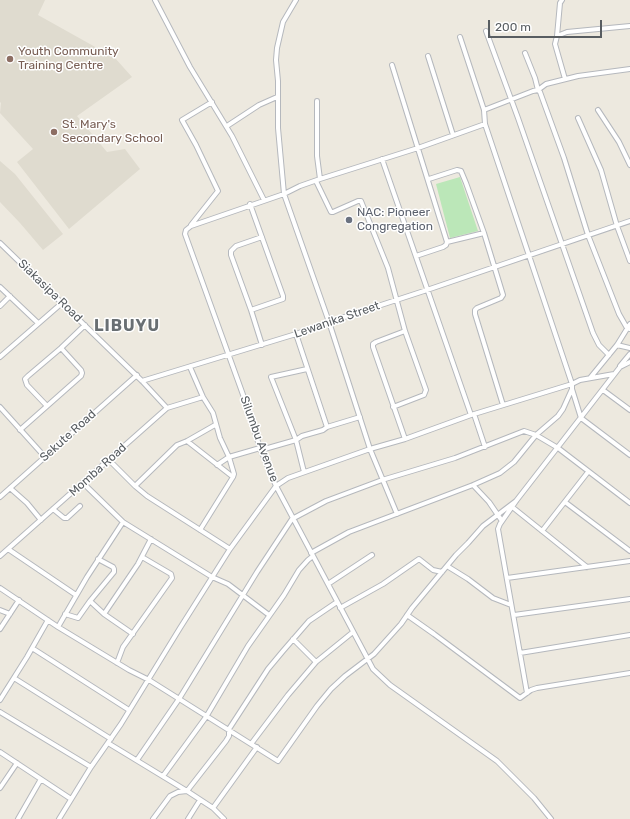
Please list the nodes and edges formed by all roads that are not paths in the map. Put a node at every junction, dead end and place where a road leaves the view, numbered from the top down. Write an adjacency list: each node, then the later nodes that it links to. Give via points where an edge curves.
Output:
1 (155, 0): 17 (street, via 190,67)
2 (296, 0): 14 (street, via 280,31 276,60)
3 (562, 0): 6 (street)
4 (630, 26): 6 (street, via 567,32)
5 (486, 31): 15 (street)
6 (558, 36): 12 (street, via 555,44)
7 (460, 37): 18 (street)
8 (525, 53): 13 (street)
9 (428, 56): 23 (street)
10 (392, 65): 24 (street)
11 (630, 69): 12 (street)
12 (565, 79): 13 (street, via 546,84)
13 (538, 90): 15 (street); 36 (street, via 560,146)
14 (277, 97): 22 (street, via 259,105); 29 (street)
15 (510, 100): 18 (street); 40 (street)
16 (317, 101): 28 (street)
17 (212, 102): 22 (street); 33 (street, via 182,120 218,191)
18 (484, 110): 21 (street)
19 (598, 110): 26 (street, via 619,142)
20 (578, 118): 34 (street, via 601,170)
21 (485, 124): 23 (street); 41 (street)
22 (227, 126): 30 (street)
23 (453, 135): 24 (street)
24 (418, 148): 25 (street); 27 (street)
25 (382, 159): 28 (street); 42 (street)
26 (630, 165)
27 (429, 179): 35 (street, via 451,171 461,171); 38 (street)
28 (318, 180): 29 (street); 48 (street, via 331,212 361,201 388,268)
29 (284, 194): 30 (street); 52 (street)
30 (264, 200): 31 (street)
31 (250, 204): 33 (street); 37 (street)
32 (630, 221): 34 (street, Lewanika Street)
33 (191, 226): 63 (street, Silumbu Avenue, via 185,234)
34 (618, 226): 36 (street, Lewanika Street); 43 (street)
35 (484, 233): 38 (street); 44 (street)
36 (588, 235): 40 (street, Lewanika Street); 55 (street, via 619,314)
37 (262, 237): 51 (street, via 236,246 231,251); 51 (street, via 283,299)
38 (447, 242): 42 (street, via 443,247)
39 (0, 243): 49 (street, Siakasipa Road)
40 (561, 244): 41 (street, Lewanika Street); 64 (street, via 598,345)
41 (529, 255): 44 (street, Lewanika Street); 74 (street)
42 (416, 256): 46 (street)
43 (630, 261)
44 (495, 266): 46 (street, Lewanika Street); 77 (street, via 503,297 477,308 475,314)
45 (0, 287): 47 (street)
46 (427, 290): 48 (street, Lewanika Street); 83 (street)
47 (10, 296): 50 (street); 53 (street)
48 (396, 300): 52 (street, Lewanika Street); 56 (street)
49 (62, 303): 53 (street); 54 (street, Siakasipa Road)
50 (0, 306)
51 (251, 310): 58 (street)
52 (329, 322): 57 (street, Lewanika Street); 84 (street)
53 (38, 323): 65 (street)
54 (85, 325): 60 (street); 71 (street, Siakasipa Road)
55 (629, 327): 59 (street)
56 (405, 331): 79 (street, via 425,392 421,396); 79 (street, via 373,344)
57 (296, 334): 58 (street, Lewanika Street); 69 (street)
58 (262, 345): 63 (street, Lewanika Street)
59 (617, 345): 61 (street); 64 (street)
60 (61, 348): 78 (street, via 82,373); 78 (street, via 25,379 27,385)
61 (630, 348)
62 (630, 354): 68 (street)
63 (229, 355): 67 (street, Lewanika Street); 95 (street, Silumbu Avenue)
64 (609, 355): 72 (street)
65 (0, 357)
66 (630, 362): 68 (street)
67 (190, 367): 73 (street, Lewanika Street); 76 (street)
68 (620, 367): 70 (street)
69 (307, 369): 87 (street); 91 (street, via 271,377)
70 (614, 374): 72 (street); 75 (street)
71 (137, 375): 73 (street, Siakasipa Road); 98 (street, Sekute Road)
72 (590, 379): 74 (street, via 580,380)
73 (142, 381): 81 (street, Siakasipa Road)
74 (572, 386): 77 (street); 85 (street); 89 (street, via 558,416)
75 (603, 390): 82 (street); 85 (street)
76 (203, 397): 81 (street, Momba Road); 86 (street, via 213,413)
77 (503, 404): 83 (street)
78 (46, 406): 88 (street)
79 (393, 406): 90 (street)
80 (0, 407): 88 (street)
81 (167, 408): 100 (street, Momba Road)
82 (630, 410)
83 (472, 414): 90 (street); 93 (street)
84 (360, 417): 87 (street); 96 (street)
85 (581, 418): 94 (street); 97 (street)
86 (215, 425): 92 (street); 99 (street)
87 (327, 427): 91 (street)
88 (20, 430): 98 (street)
89 (536, 435): 93 (street, via 524,431); 94 (street); 107 (street, via 507,468)
90 (405, 439): 96 (street)
91 (296, 440): 95 (street); 102 (street)
92 (187, 441): 101 (street); 108 (street, via 177,444)
93 (484, 447): 105 (street)
94 (558, 448): 103 (street); 115 (street)
95 (260, 449): 99 (street); 109 (street, Silumbu Avenue)
96 (370, 449): 102 (street); 105 (street)
97 (630, 456)
98 (45, 457): 110 (street, Sekute Road)
99 (229, 457): 101 (street); 104 (street)
100 (109, 460): 106 (street, Momba Road); 108 (street)
101 (217, 465): 104 (street)
102 (304, 472): 109 (street)
103 (588, 472): 112 (street); 113 (street)
104 (233, 477): 123 (street)
105 (382, 480): 117 (street); 119 (street, via 326,501)
106 (83, 483): 116 (street, Momba Road); 122 (street)
107 (473, 485): 117 (street); 118 (street)
108 (135, 486): 123 (street)
109 (276, 486): 119 (street, Silumbu Avenue); 127 (street)
110 (10, 488): 111 (street, Sekute Road); 120 (street)
111 (0, 497)
112 (629, 501)
113 (565, 502): 124 (street); 128 (street)
114 (80, 506): 116 (street, via 67,518)
115 (511, 506): 118 (street); 121 (street); 124 (street)
116 (53, 509): 120 (street, Momba Road)
117 (396, 514): 129 (street, via 349,532)
118 (497, 514): 121 (street); 135 (street)
119 (292, 519): 129 (street, Silumbu Avenue); 143 (street)
120 (41, 520): 126 (street, Momba Road)
121 (502, 521): 139 (street, via 498,533)
122 (123, 522): 125 (street); 133 (street)
123 (200, 530): 127 (street)
124 (542, 531): 136 (street)
125 (151, 539): 132 (street); 138 (street)
126 (8, 549): 131 (street, Momba Road); 142 (street)
127 (230, 549): 138 (street)
128 (630, 551)
129 (312, 555): 140 (street, Silumbu Avenue); 154 (street, via 298,570)
130 (372, 555): 140 (street)
131 (0, 556)
132 (142, 557): 153 (street); 161 (street, via 172,575)
133 (98, 559): 142 (street); 146 (street, via 113,567 114,572)
134 (630, 561): 136 (street)
135 (447, 566): 137 (street); 148 (street, via 493,598)
136 (588, 567): 139 (street)
137 (442, 572): 149 (street, via 433,570 419,559 383,584); 155 (street)
138 (212, 577): 143 (street); 171 (street)
139 (507, 578): 148 (street)
140 (328, 584): 147 (street, Silumbu Avenue)
141 (0, 588): 145 (street)
142 (76, 595): 152 (street)
143 (244, 595): 154 (street); 173 (street)
144 (630, 599): 156 (street)
145 (19, 600): 151 (street); 157 (street)
146 (90, 601): 152 (street, via 78,618); 153 (street)
147 (337, 602): 149 (street, Silumbu Avenue); 163 (street, via 309,621)
148 (511, 604): 156 (street)
149 (340, 608): 160 (street, Silumbu Avenue)
150 (0, 610): 151 (street)
151 (10, 614): 159 (street)
152 (65, 614): 158 (street)
153 (104, 614): 161 (street)
154 (269, 615): 177 (street)
155 (407, 615): 166 (street); 172 (street, via 520,698)
156 (514, 615): 165 (street)
157 (48, 620): 158 (street); 164 (street)
158 (58, 626): 168 (street)
159 (0, 629)
160 (353, 632): 166 (street, Silumbu Avenue); 167 (street)
161 (133, 634): 168 (street, via 123,647)
162 (630, 635): 165 (street)
163 (293, 639): 167 (street); 178 (street, via 268,669)
164 (32, 648): 170 (street); 175 (street)
165 (520, 653): 172 (street)
166 (367, 659): 181 (street, via 331,689 278,761); 198 (street, Silumbu Avenue, via 373,669 390,685 497,761)
167 (316, 662): 180 (street)
168 (117, 663): 171 (street)
169 (630, 673): 172 (street, via 536,688)
170 (14, 678): 174 (street); 179 (street)
171 (149, 680): 173 (street); 175 (street)
172 (527, 693)
173 (178, 699): 177 (street); 183 (street)
174 (0, 700)
175 (129, 710): 179 (street)
176 (0, 712): 185 (street)
177 (206, 717): 178 (street); 186 (street)
178 (230, 730): 180 (street); 189 (street, via 226,741)
179 (109, 741): 183 (street); 185 (street)
180 (251, 744): 181 (street)
181 (257, 747): 192 (street)
182 (0, 752): 184 (street)
183 (137, 760): 186 (street)
184 (17, 763): 187 (street); 188 (street)
185 (91, 767): 190 (street)
186 (163, 776): 189 (street)
187 (41, 779): 190 (street); 193 (street)
188 (0, 788)
189 (187, 791): 191 (street); 195 (street, via 170,796)
190 (71, 799): 194 (street)
191 (200, 800): 192 (street); 196 (street)
192 (213, 808): 197 (street)
193 (18, 819)
194 (59, 819)
195 (153, 819)
196 (188, 819)
197 (224, 819)
198 (551, 819)

